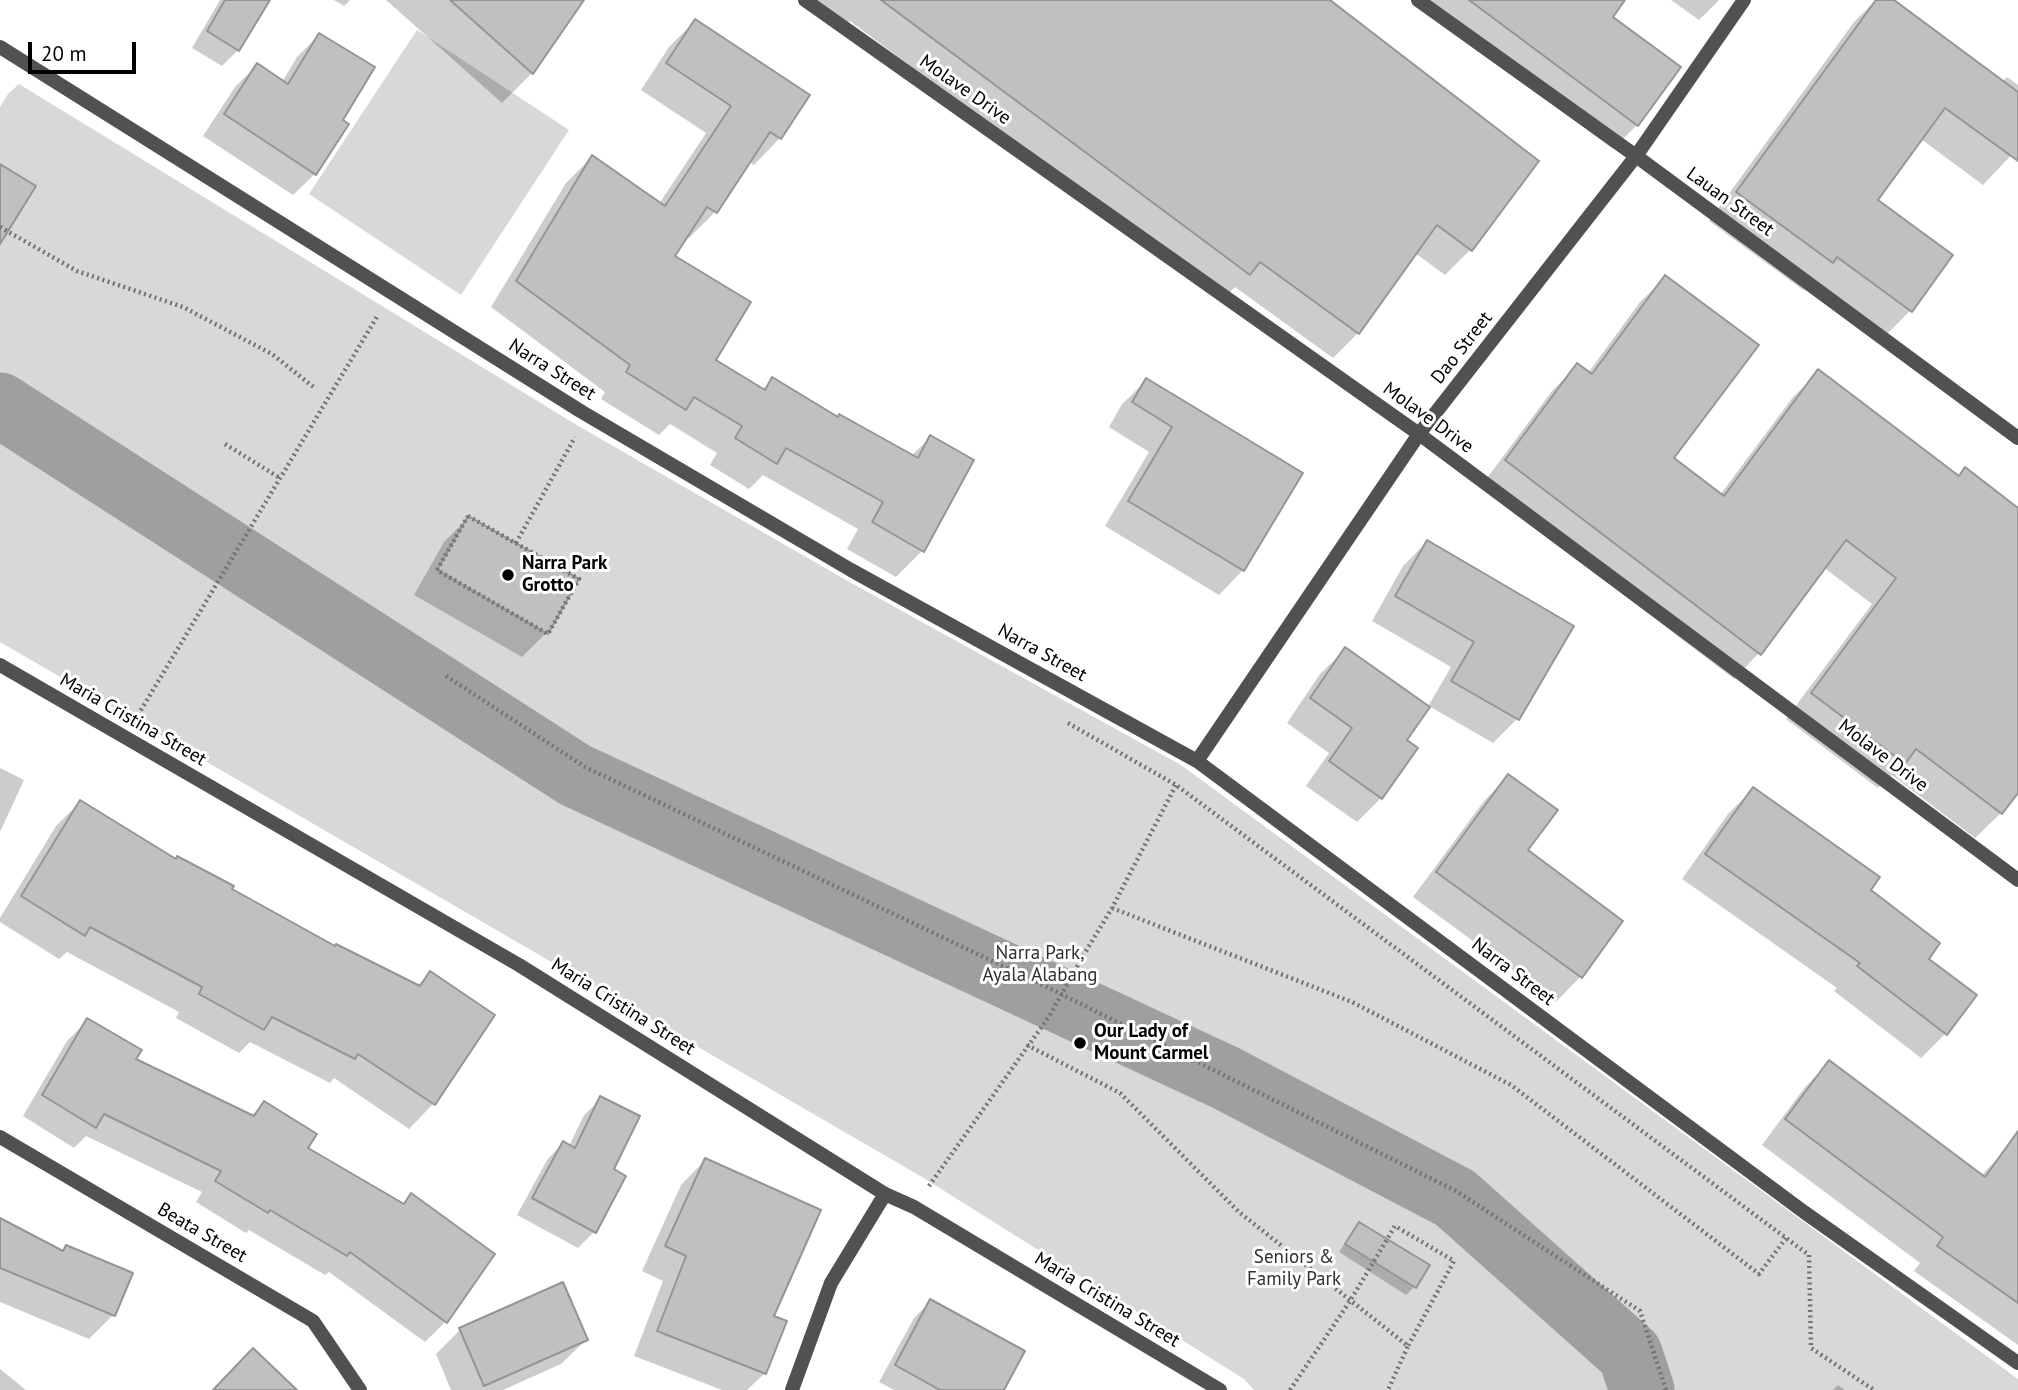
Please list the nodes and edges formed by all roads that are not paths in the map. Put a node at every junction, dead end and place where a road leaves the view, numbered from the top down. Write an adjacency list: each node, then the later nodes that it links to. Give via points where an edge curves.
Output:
1 (805, 0): 6 (street, Molave Drive)
2 (1418, 0): 5 (street, Lauan Street)
3 (1744, 0): 5 (street, Dao Street)
4 (0, 47): 9 (street, Narra Street, via 589,415 851,570)
5 (1636, 156): 6 (street, Dao Street); 7 (street, Lauan Street)
6 (1419, 434): 9 (street, Dao Street); 10 (street, Molave Drive)
7 (2018, 438)
8 (0, 665): 12 (street, Maria Cristina Street, via 519,965)
9 (1194, 759): 13 (street, Narra Street, via 1804,1212)
10 (2018, 880)
11 (0, 1137): 14 (street, Beata Street, via 313,1321)
12 (886, 1194): 15 (street, via 831,1283); 16 (street, Maria Cristina Street)
13 (2018, 1363)
14 (360, 1390)
15 (792, 1390)
16 (1220, 1390)

